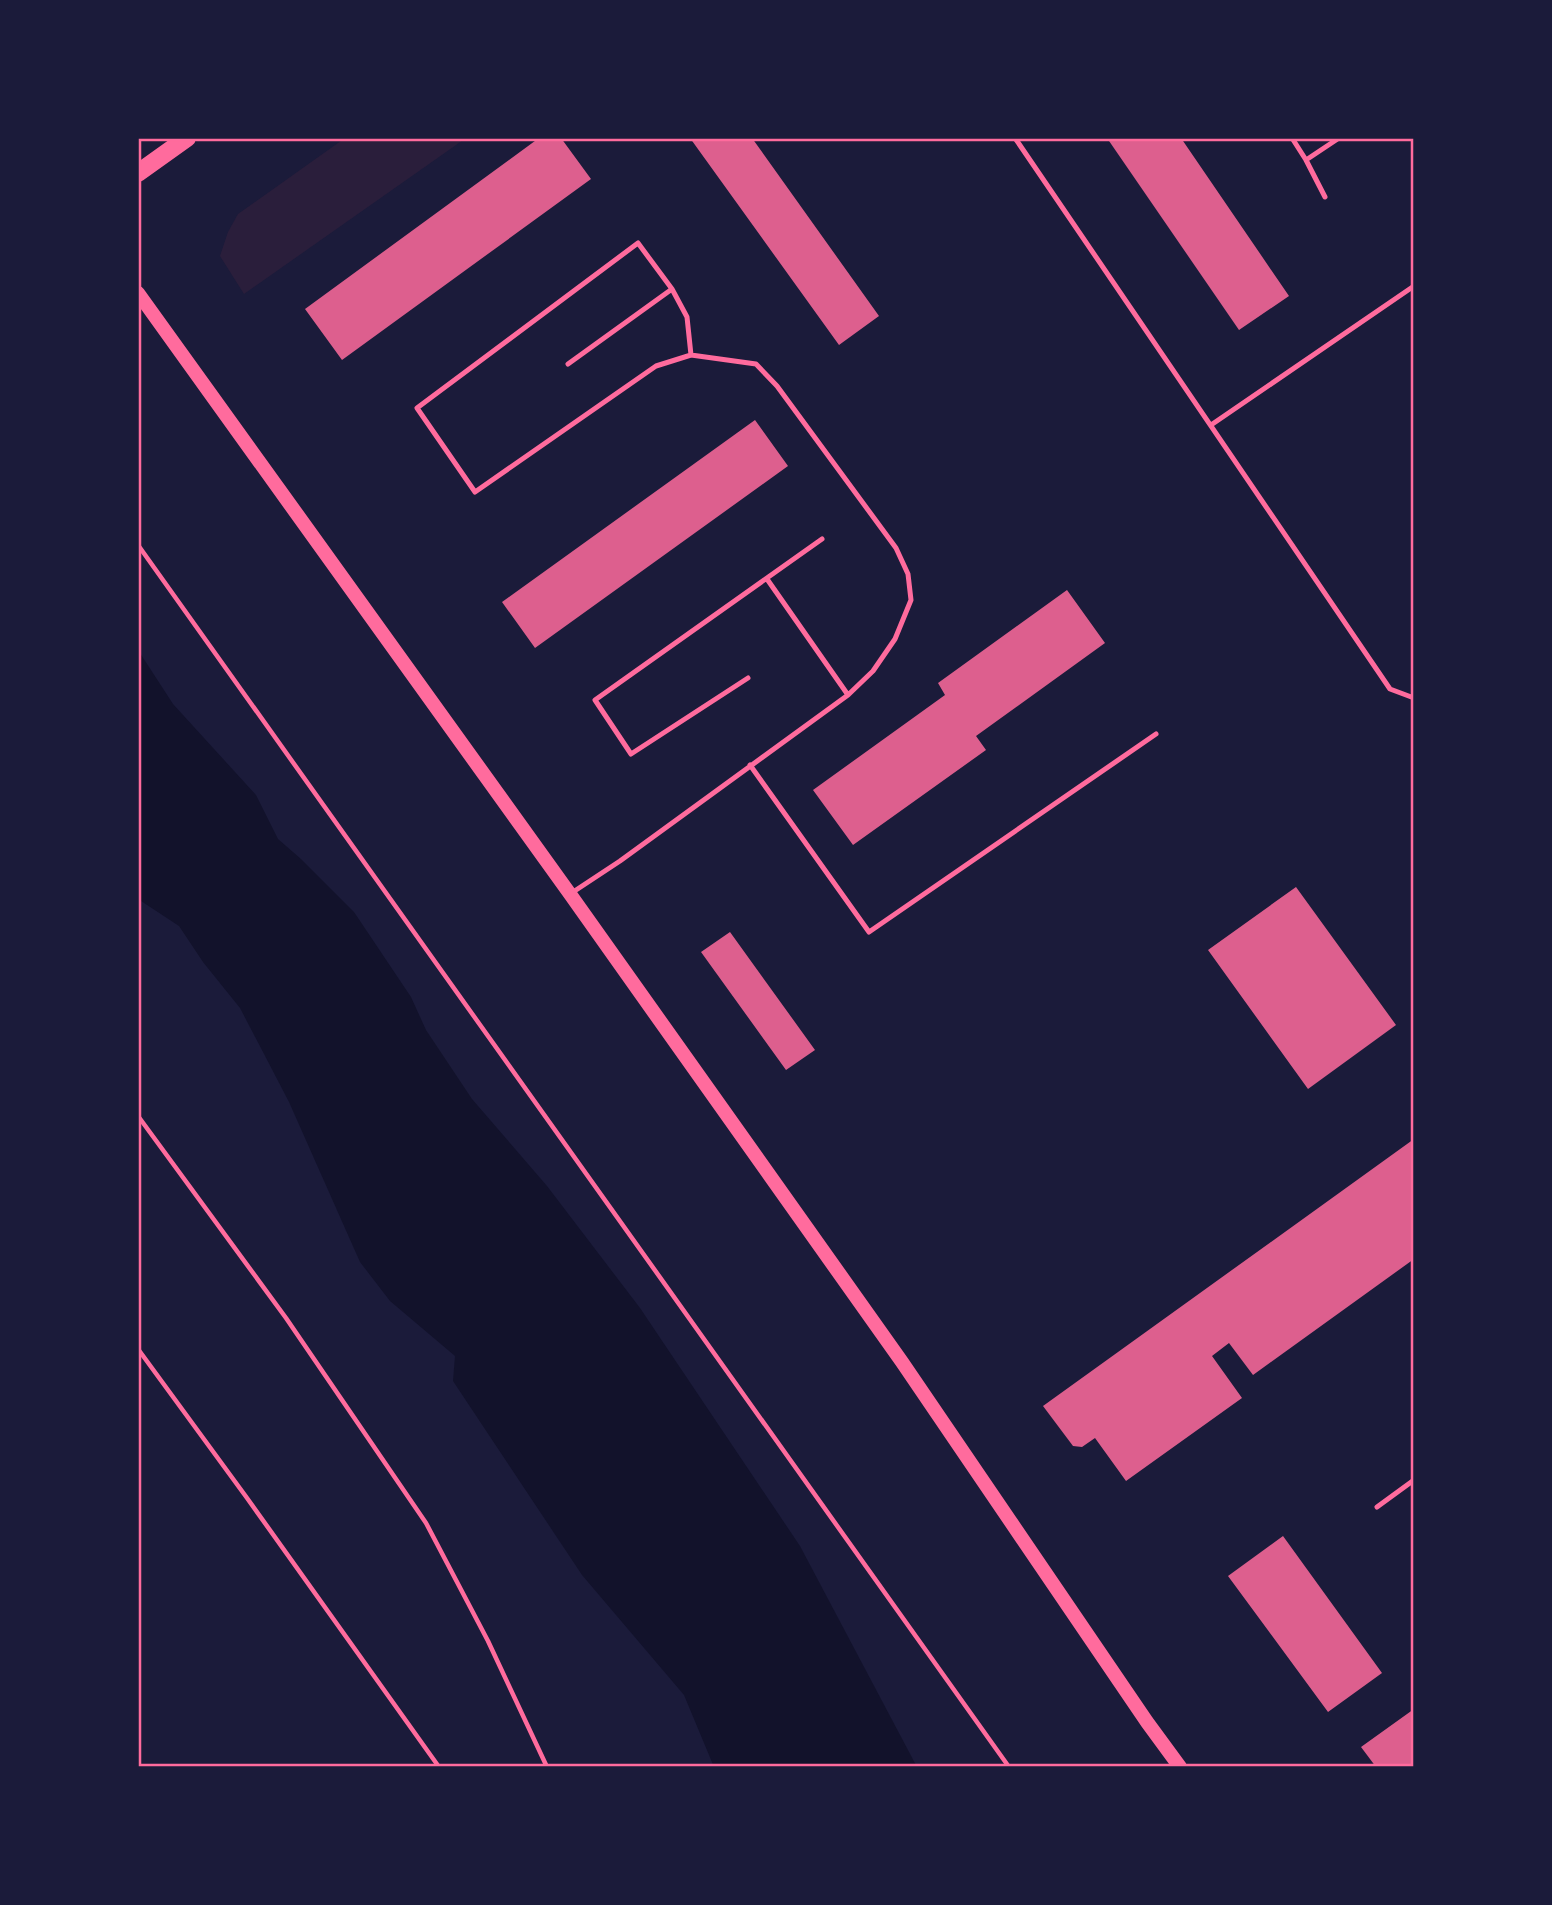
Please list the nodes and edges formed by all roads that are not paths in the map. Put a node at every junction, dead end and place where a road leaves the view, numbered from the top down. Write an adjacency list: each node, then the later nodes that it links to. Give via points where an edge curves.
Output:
1 (187, 138): 6 (main road)
2 (1015, 138): 13 (lane)
3 (1292, 138): 5 (lane)
4 (1339, 138): 5 (lane)
5 (1306, 160): 7 (lane)
6 (138, 173)
7 (1325, 197)
8 (1414, 286): 13 (lane)
9 (672, 289): 11 (lane, via 687,317); 11 (lane, via 638,243 417,408 475,492 656,366); 12 (lane)
10 (138, 293): 21 (main road)
11 (691, 355): 17 (lane, via 756,364 896,548 908,574 911,600 895,639 873,671)
12 (568, 364)
13 (1211, 425): 18 (lane, via 1390,689)
14 (822, 539): 15 (lane)
15 (767, 579): 16 (lane, via 595,700 631,754); 17 (lane)
16 (748, 678)
17 (848, 695): 20 (lane)
18 (1414, 698)
19 (1156, 734): 20 (lane, via 869,932)
20 (750, 765): 21 (lane)
21 (570, 894): 24 (main road, via 902,1362)
22 (1414, 1480): 23 (lane)
23 (1377, 1507)
24 (1180, 1767)

